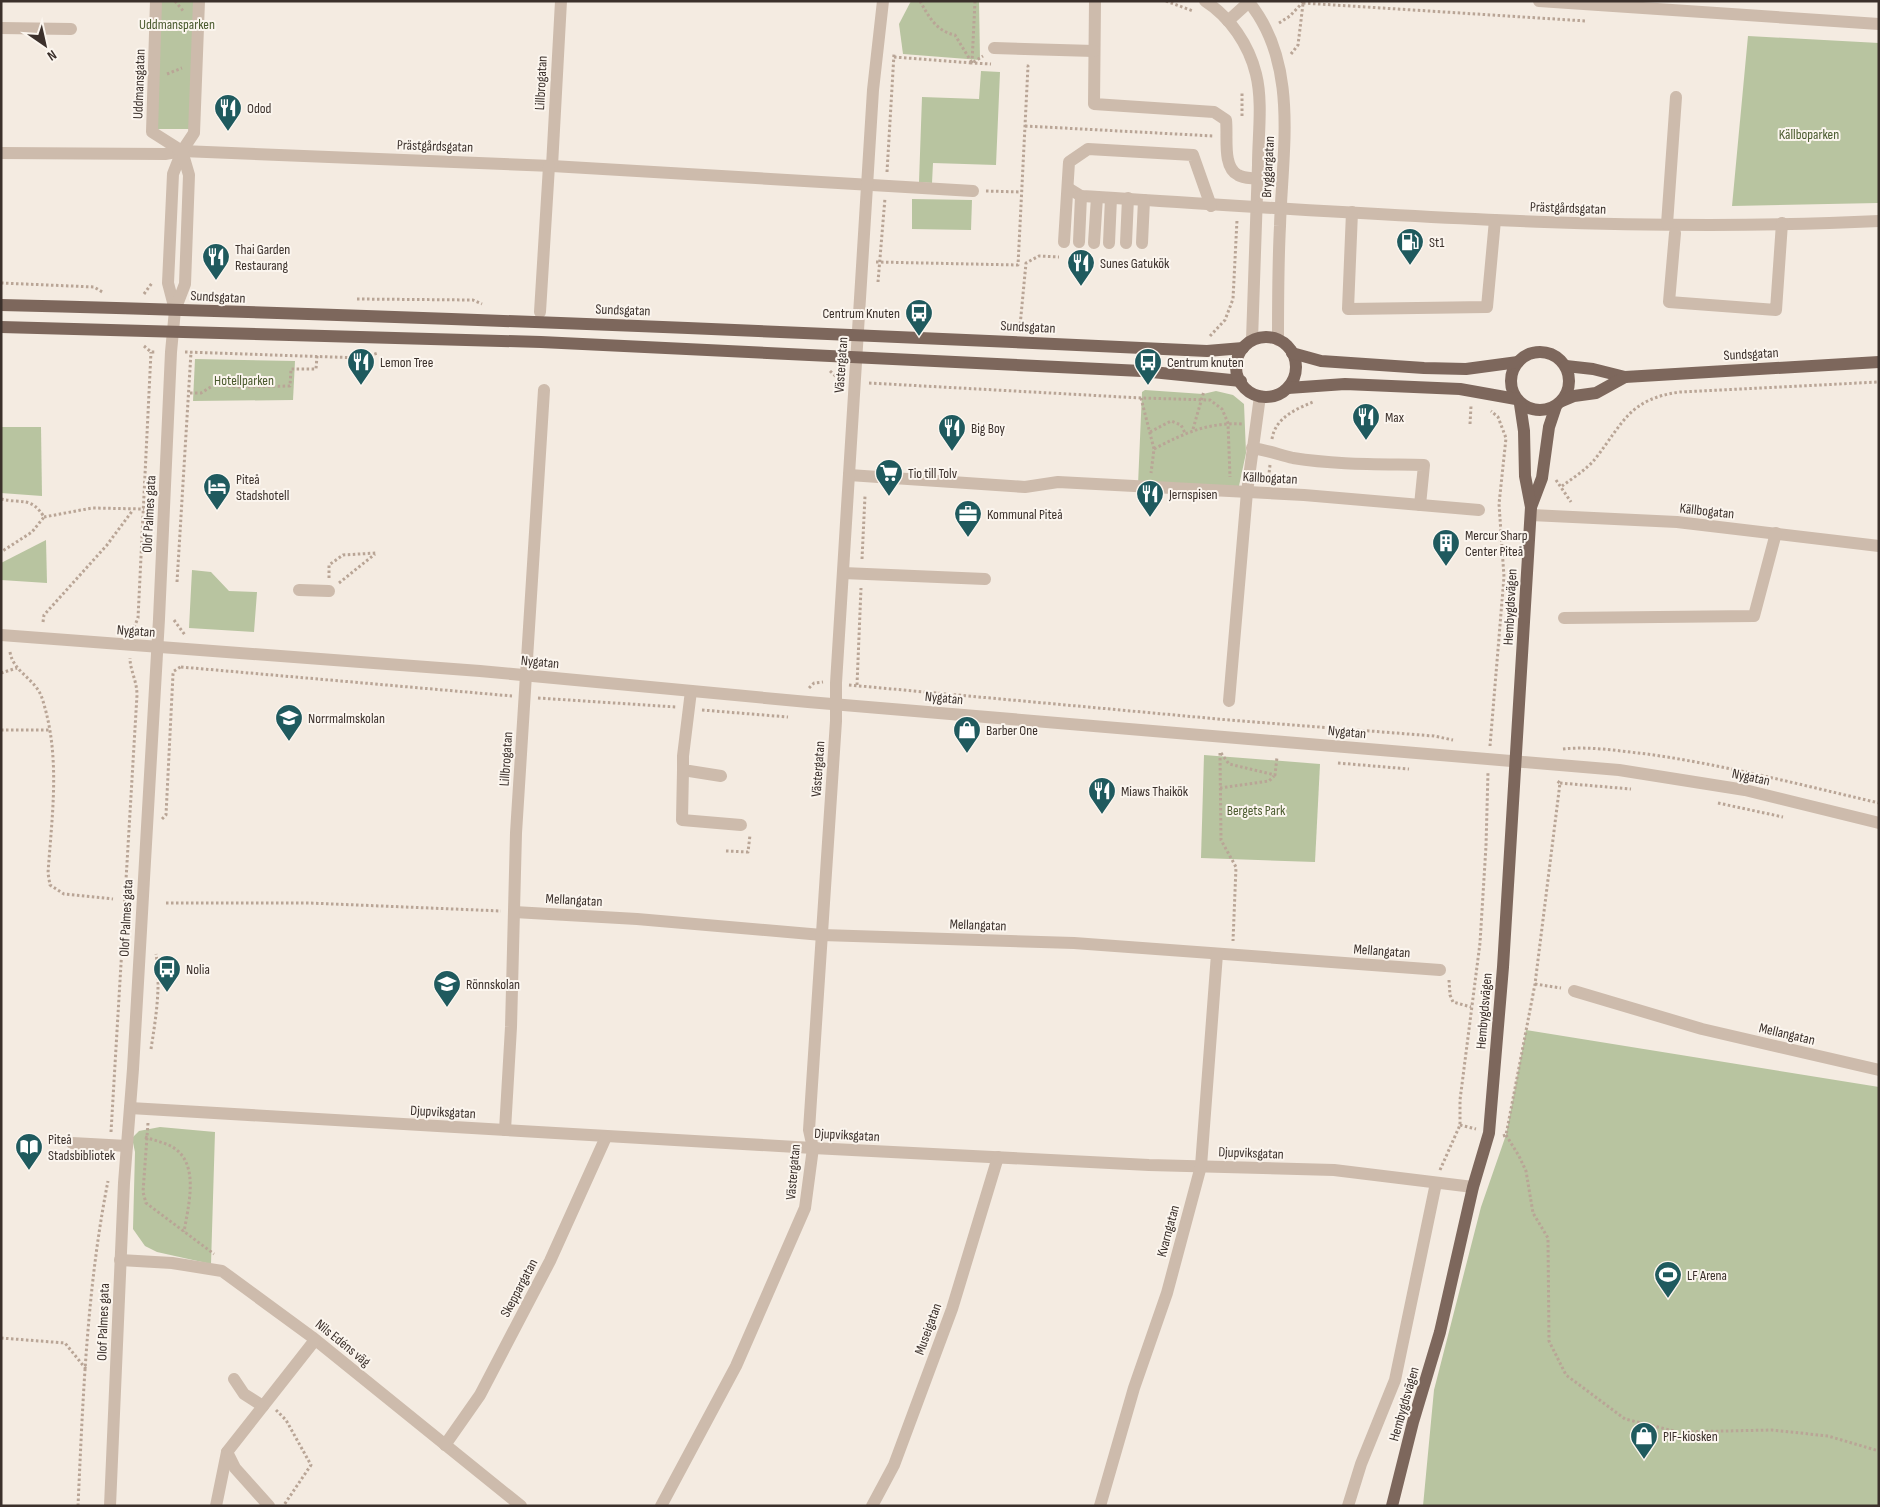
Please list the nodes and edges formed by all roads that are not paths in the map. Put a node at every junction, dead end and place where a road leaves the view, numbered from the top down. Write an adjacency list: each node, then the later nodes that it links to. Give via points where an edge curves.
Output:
1 (156, 1): 17 (street, Uddmansgatan, via 152,132)
2 (199, 1): 17 (street, via 194,133)
3 (561, 1): 19 (street, Lillbrogatan)
4 (883, 1): 21 (street, Västergatan)
5 (1095, 1): 15 (street)
6 (1205, 1): 10 (street, Bryggargatan)
7 (1539, 1): 9 (street)
8 (1249, 2): 10 (street); 31 (street, Bryggargatan, via 1263,21 1278,63 1284,93)
9 (1656, 5): 11 (street)
10 (1226, 18): 20 (street, Bryggargatan, via 1244,43 1256,75)
11 (1879, 24)
12 (1, 28): 13 (street)
13 (71, 29)
14 (994, 48): 15 (street)
15 (1094, 51): 20 (street, via 1094,104 1214,112 1226,120 1231,170 1239,176)
16 (1676, 97): 36 (street)
17 (182, 151): 18 (street, Prästgårdsgatan, via 165,154); 19 (street, Prästgårdsgatan); 44 (street, via 173,174 168,283)
18 (1, 153)
19 (550, 166): 21 (street, Prästgårdsgatan); 45 (street, Lillbrogatan)
20 (1257, 179): 30 (street, Bryggargatan)
21 (868, 185): 23 (street, Prästgårdsgatan); 48 (street, Västergatan)
22 (1068, 188): 24 (street); 29 (street, via 1069,162 1088,150 1193,155); 37 (street)
23 (973, 191)
24 (1081, 196): 25 (street, Prästgårdsgatan); 38 (street)
25 (1096, 197): 26 (street, Prästgårdsgatan); 39 (street)
26 (1112, 198): 27 (street, Prästgårdsgatan); 40 (street)
27 (1128, 198): 28 (street, Prästgårdsgatan); 41 (street)
28 (1144, 200): 29 (street, Prästgårdsgatan); 42 (street)
29 (1211, 206): 30 (street, Prästgårdsgatan)
30 (1256, 206): 31 (street, Prästgårdsgatan); 50 (street, Bryggargatan)
31 (1280, 207): 32 (street, Prästgårdsgatan); 49 (street, Bryggargatan)
32 (1352, 212): 33 (street, Prästgårdsgatan); 33 (street, via 1348,309 1487,307)
33 (1495, 220): 36 (street, Prästgårdsgatan)
34 (1879, 221): 35 (street, Prästgårdsgatan)
35 (1782, 223): 36 (street, Prästgårdsgatan); 36 (street, via 1776,310 1669,302)
36 (1671, 229)
37 (1064, 242)
38 (1079, 242)
39 (1094, 242)
40 (1109, 243)
41 (1126, 243)
42 (1142, 243)
43 (1, 305): 44 (main road, Sundsgatan)
44 (175, 310): 47 (street); 48 (main road, Sundsgatan, via 540,321)
45 (540, 312)
46 (1, 326): 47 (main road)
47 (173, 332): 52 (main road, via 541,342); 77 (street, Olof Palmes gata)
48 (858, 337): 50 (main road, Sundsgatan, via 945,337 1207,351); 52 (street, Västergatan)
49 (1278, 340): 50 (main road, Sundsgatan, via 1269,338); 51 (main road, Sundsgatan)
50 (1248, 344): 57 (main road, via 1237,367)
51 (1292, 353): 53 (main road, Sundsgatan, via 1321,361 1424,368 1466,369); 58 (main road, via 1296,366)
52 (856, 357): 57 (main road, via 1142,371); 64 (street, Västergatan)
53 (1518, 362): 55 (main road, Sundsgatan, via 1538,352 1555,356); 61 (main road, via 1512,375)
54 (1879, 362): 56 (main road, Sundsgatan)
55 (1566, 366): 56 (main road, Sundsgatan); 62 (main road, via 1570,387)
56 (1625, 377): 62 (main road, Sundsgatan, via 1596,393 1574,396)
57 (1241, 381): 60 (main road, via 1244,388)
58 (1288, 388): 60 (main road, Sundsgatan, via 1275,395); 61 (main road, Sundsgatan, via 1345,384 1460,389)
59 (544, 390): 78 (street, Lillbrogatan)
60 (1260, 396): 63 (street)
61 (1518, 401): 62 (main road, Sundsgatan, via 1534,410 1550,409); 68 (main road, Hembygdsvägen, via 1524,431 1524,476)
62 (1559, 403): 68 (main road, Hembygdsvägen, via 1549,428 1542,478)
63 (1252, 448): 65 (street); 66 (street, via 1301,458 1424,465)
64 (849, 475): 65 (street, Källbogatan, via 1025,487 1058,482); 71 (street, Västergatan)
65 (1247, 492): 66 (street, Källbogatan); 80 (street)
66 (1420, 505): 67 (street, Källbogatan)
67 (1479, 510)
68 (1531, 511): 69 (street, Källbogatan, via 1677,522); 101 (main road, Hembygdsvägen, via 1503,966 1489,1133)
69 (1776, 534): 70 (street, Källbogatan); 75 (street, via 1754,616)
70 (1879, 546)
71 (843, 573): 72 (street); 81 (street, Västergatan)
72 (985, 578)
73 (299, 590): 74 (street)
74 (329, 591)
75 (1564, 618)
76 (1, 635): 77 (street, Nygatan)
77 (157, 647): 78 (street, Nygatan); 92 (street, Olof Palmes gata)
78 (527, 675): 79 (street, Nygatan); 86 (street, Lillbrogatan)
79 (690, 691): 81 (street, Nygatan); 82 (street)
80 (1229, 701)
81 (837, 704): 84 (street, Nygatan, via 1462,757 1549,770 1619,770 1746,790); 87 (street, Västergatan)
82 (683, 770): 83 (street); 85 (street, via 682,820)
83 (721, 776)
84 (1879, 823)
85 (741, 826)
86 (514, 912): 87 (street, Mellangatan); 93 (street, Lillbrogatan)
87 (822, 935): 88 (street, Mellangatan, via 1074,943); 97 (street, Västergatan, via 809,1130)
88 (1218, 954): 89 (street, Mellangatan); 99 (street, Kvarngatan)
89 (1440, 970)
90 (1574, 991): 91 (street, Mellangatan, via 1702,1030)
91 (1879, 1070)
92 (130, 1108): 93 (street, Djupviksgatan); 96 (street, Olof Palmes gata)
93 (504, 1130): 94 (street, Djupviksgatan)
94 (606, 1137): 97 (street, Djupviksgatan); 106 (street, Skeppargatan, via 550,1261 480,1395)
95 (72, 1143): 96 (street)
96 (126, 1146): 102 (street, Olof Palmes gata)
97 (813, 1148): 98 (street, Djupviksgatan); 112 (street, Västergatan, via 805,1208 736,1366)
98 (998, 1157): 99 (street, Djupviksgatan); 113 (street, Museigatan, via 952,1309 894,1465)
99 (1201, 1166): 100 (street, Djupviksgatan, via 1334,1170); 114 (street, Kvarngatan, via 1167,1293 1134,1388)
100 (1436, 1183): 101 (street, Djupviksgatan); 115 (street, Hembygdsvägen, via 1395,1380)
101 (1473, 1187): 116 (main road, Hembygdsvägen, via 1440,1332)
102 (120, 1260): 103 (street, Nils Edéns väg, via 172,1263 222,1271); 108 (street, Olof Palmes gata)
103 (316, 1340): 105 (street); 106 (street, Nils Edéns väg)
104 (234, 1379): 105 (street, via 244,1394)
105 (265, 1403): 107 (street)
106 (445, 1445): 111 (street, Nils Edéns väg)
107 (227, 1452): 109 (street); 110 (street, via 235,1468)
108 (110, 1506)
109 (216, 1506)
110 (268, 1506)
111 (521, 1506)
112 (661, 1506)
113 (872, 1506)
114 (1100, 1506)
115 (1348, 1506)
116 (1392, 1506)

